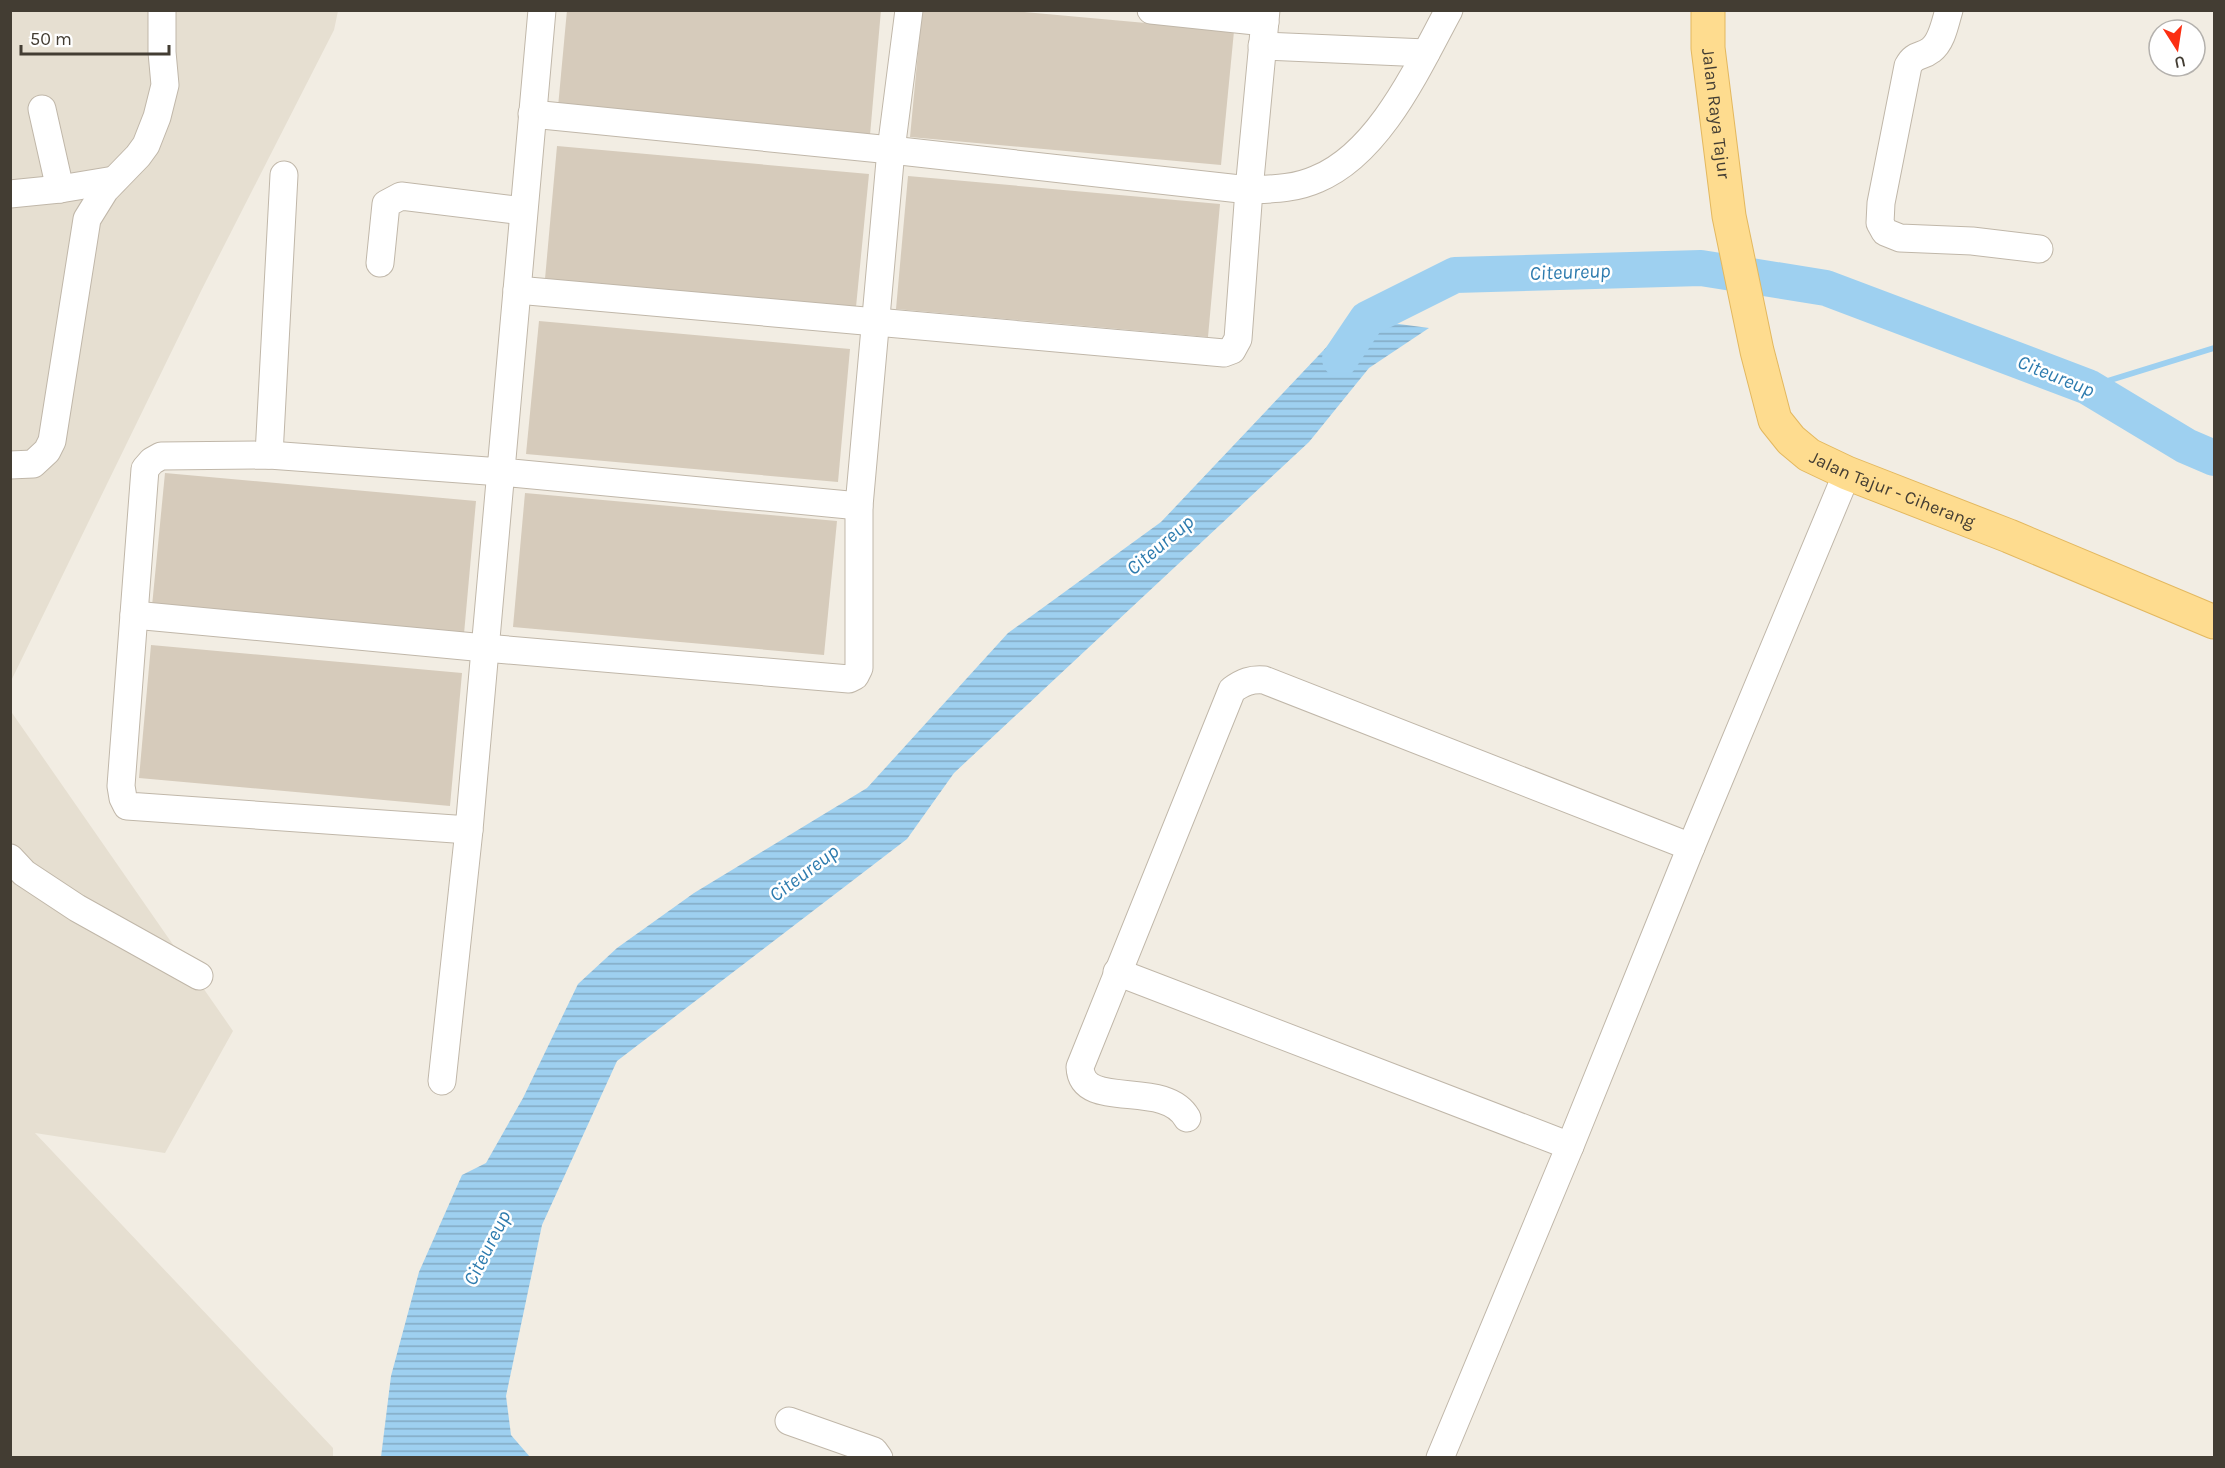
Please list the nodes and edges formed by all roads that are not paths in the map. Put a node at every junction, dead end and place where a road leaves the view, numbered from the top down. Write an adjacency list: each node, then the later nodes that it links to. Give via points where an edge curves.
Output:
1 (162, 10): 14 (street, via 165,85 158,117 142,151)
2 (542, 10): 11 (street)
3 (909, 10): 12 (street)
4 (1151, 10): 8 (street)
5 (1449, 10): 9 (street)
6 (1708, 10): 19 (main road, Jalan Raya Tajur, via 1708,48)
7 (1949, 10): 20 (street, via 1937,44 1912,59 1908,66 1880,223 1885,232 1900,238 1972,240)
8 (1264, 26): 9 (street); 16 (street)
9 (1426, 53): 16 (street, via 1405,89 1358,152 1317,179 1291,187)
10 (42, 109): 15 (street)
11 (532, 114): 12 (street); 18 (street)
12 (891, 150): 16 (street); 23 (street)
13 (284, 175): 24 (street)
14 (114, 180): 15 (street); 25 (street, via 87,219 52,441 33,464)
15 (60, 189): 17 (street)
16 (1249, 190): 23 (street, via 1238,339 1232,350 1224,353)
17 (10, 194)
18 (524, 211): 21 (street, via 401,196 386,204); 22 (street)
19 (1729, 216): 27 (main road, Jalan Tajur - Ciherang, via 1756,351 1775,420 1809,455)
20 (2039, 249)
21 (380, 263)
22 (517, 290): 23 (street); 26 (street)
23 (877, 322): 28 (street)
24 (270, 455): 26 (street); 29 (street, via 161,456 145,469)
25 (10, 465)
26 (501, 472): 28 (street); 31 (street)
27 (1847, 473): 30 (main road, Jalan Tajur - Ciherang); 33 (street)
28 (859, 506): 31 (street, via 859,668 849,679)
29 (134, 615): 31 (street); 32 (street, via 122,786 127,806)
30 (2214, 622)
31 (485, 648): 32 (street)
32 (469, 830): 37 (street)
33 (1691, 848): 35 (street, via 1254,679 1232,690); 39 (street)
34 (15, 868): 36 (street, via 77,908)
35 (1117, 972): 38 (street, via 1080,1067 1080,1076 1096,1090 1150,1096 1173,1103 1182,1108); 39 (street)
36 (199, 976)
37 (442, 1081)
38 (1187, 1118)
39 (1570, 1146): 42 (street)
40 (789, 1421): 41 (street, via 874,1451)
41 (879, 1458)
42 (1440, 1458)

